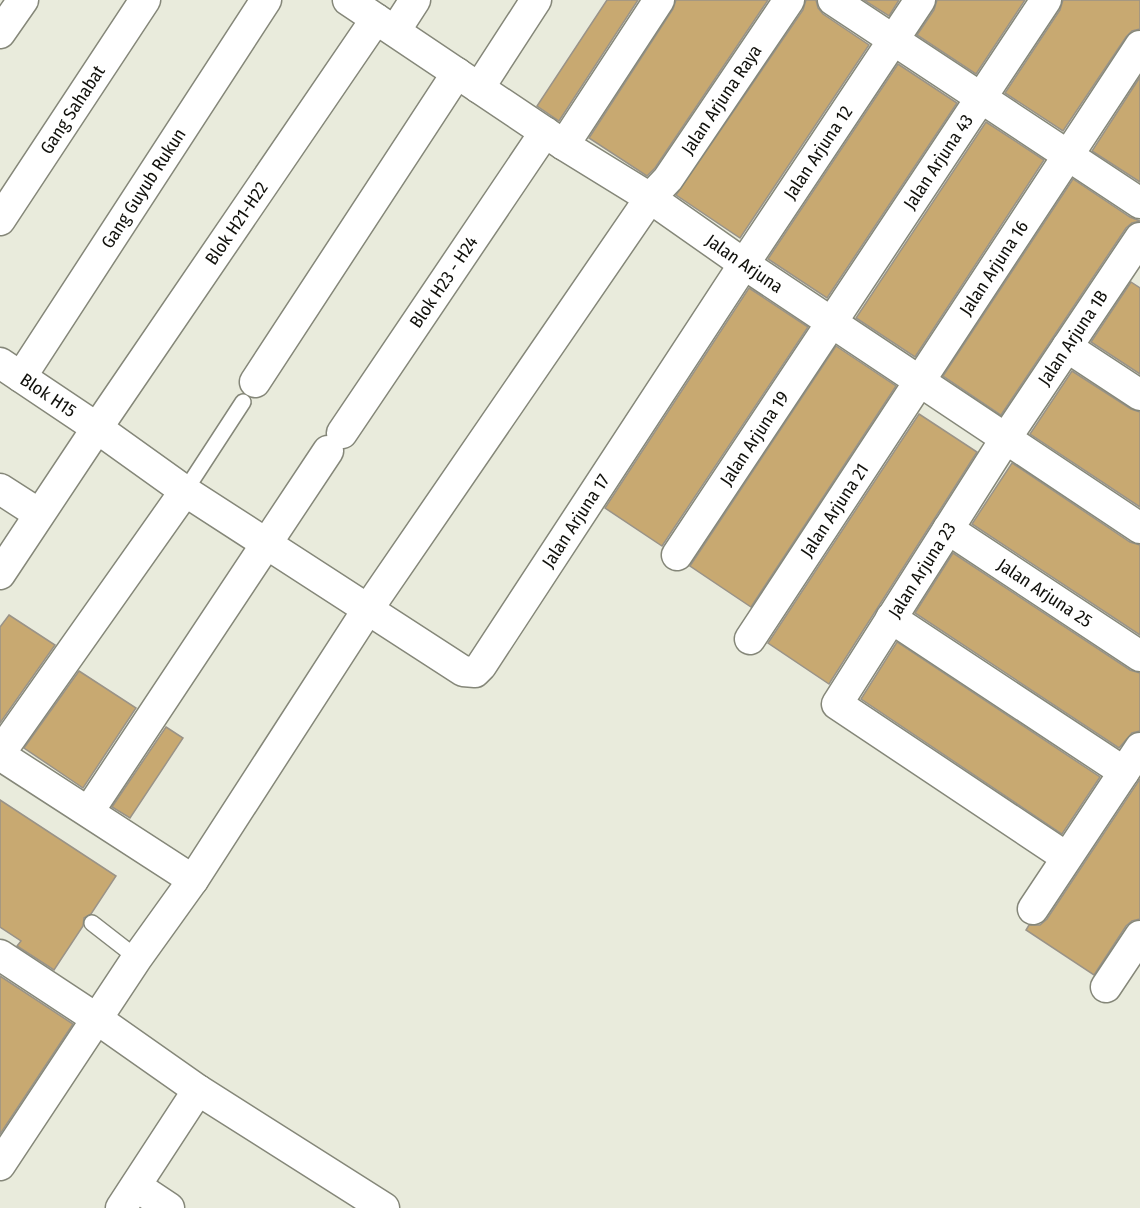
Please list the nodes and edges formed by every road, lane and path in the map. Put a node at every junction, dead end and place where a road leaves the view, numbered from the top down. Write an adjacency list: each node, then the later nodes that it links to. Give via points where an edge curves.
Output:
1 (23, 0): 13 (street)
2 (145, 0): 22 (street, Gang Sahabat)
3 (266, 0): 27 (street, Gang Guyub Rukun)
4 (348, 0): 12 (street, Jalan Arjuna)
5 (415, 0): 12 (street, Blok H21-H22)
6 (536, 0): 16 (street)
7 (659, 0): 18 (street, Blok H23 - H24)
8 (789, 0): 20 (street, Jalan Arjuna Raya, via 668,179)
9 (833, 0): 14 (street)
10 (920, 0): 14 (street, Jalan Arjuna 12)
11 (1046, 0): 17 (street, Jalan Arjuna 43)
12 (386, 25): 16 (street, Jalan Arjuna); 31 (street, Blok H21-H22)
13 (0, 33)
14 (893, 40): 17 (street); 24 (street, Jalan Arjuna 12)
15 (1140, 46): 19 (street, Jalan Arjuna 16)
16 (468, 80): 18 (street, Jalan Arjuna); 29 (street)
17 (981, 98): 19 (street); 25 (street, Jalan Arjuna 43)
18 (554, 138): 20 (street, Jalan Arjuna); 38 (street, Blok H23 - H24, via 335,442)
19 (1068, 155): 21 (street); 28 (street, Jalan Arjuna 16)
20 (650, 198): 24 (street, Jalan Arjuna); 41 (street, Jalan Arjuna Raya)
21 (1140, 202)
22 (0, 220)
23 (1135, 257): 26 (street, Jalan Arjuna 1B)
24 (744, 264): 25 (street, Jalan Arjuna); 41 (street, Jalan Arjuna 17, via 475,672 464,671)
25 (832, 323): 28 (street, Jalan Arjuna); 39 (street, Jalan Arjuna 19)
26 (1067, 347): 30 (street); 32 (street, Jalan Arjuna 1B)
27 (10, 370): 31 (street, Blok H15)
28 (920, 381): 32 (street, Jalan Arjuna); 43 (street, Jalan Arjuna 21)
29 (249, 392): 34 (lane)
30 (1140, 395)
31 (97, 428): 34 (street, Blok H15); 35 (street, Blok H21-H22)
32 (1006, 438): 36 (street, Jalan Arjuna); 37 (street, Jalan Arjuna 23)
33 (0, 489): 35 (street)
34 (185, 492): 38 (street, Blok H15); 45 (street)
35 (39, 514): 40 (street, Blok H21-H22)
36 (1140, 528)
37 (948, 529): 42 (street, Jalan Arjuna 23); 44 (street, Jalan Arjuna 25)
38 (267, 545): 41 (street, Blok H15); 47 (street, Blok H23 - H24)
39 (677, 555)
40 (0, 574)
41 (368, 609): 49 (street, Jalan Arjuna Raya)
42 (891, 618): 46 (street); 48 (street, Jalan Arjuna 23, via 837,704)
43 (750, 639)
44 (1140, 656)
45 (0, 754): 47 (street)
46 (1132, 760): 48 (street)
47 (89, 811): 49 (street)
48 (1066, 857): 50 (street)
49 (193, 880): 54 (street, Jalan Arjuna Raya)
50 (1033, 909)
51 (92, 923): 54 (lane)
52 (1140, 936): 55 (street)
53 (0, 955): 56 (street)
54 (137, 958): 56 (street, Jalan Arjuna Raya)
55 (1106, 987)
56 (97, 1019): 57 (street); 58 (street, Jalan Arjuna Raya)
57 (198, 1090): 59 (street); 61 (street)
58 (0, 1165)
59 (129, 1197): 60 (street)
60 (169, 1208)
61 (384, 1208)

